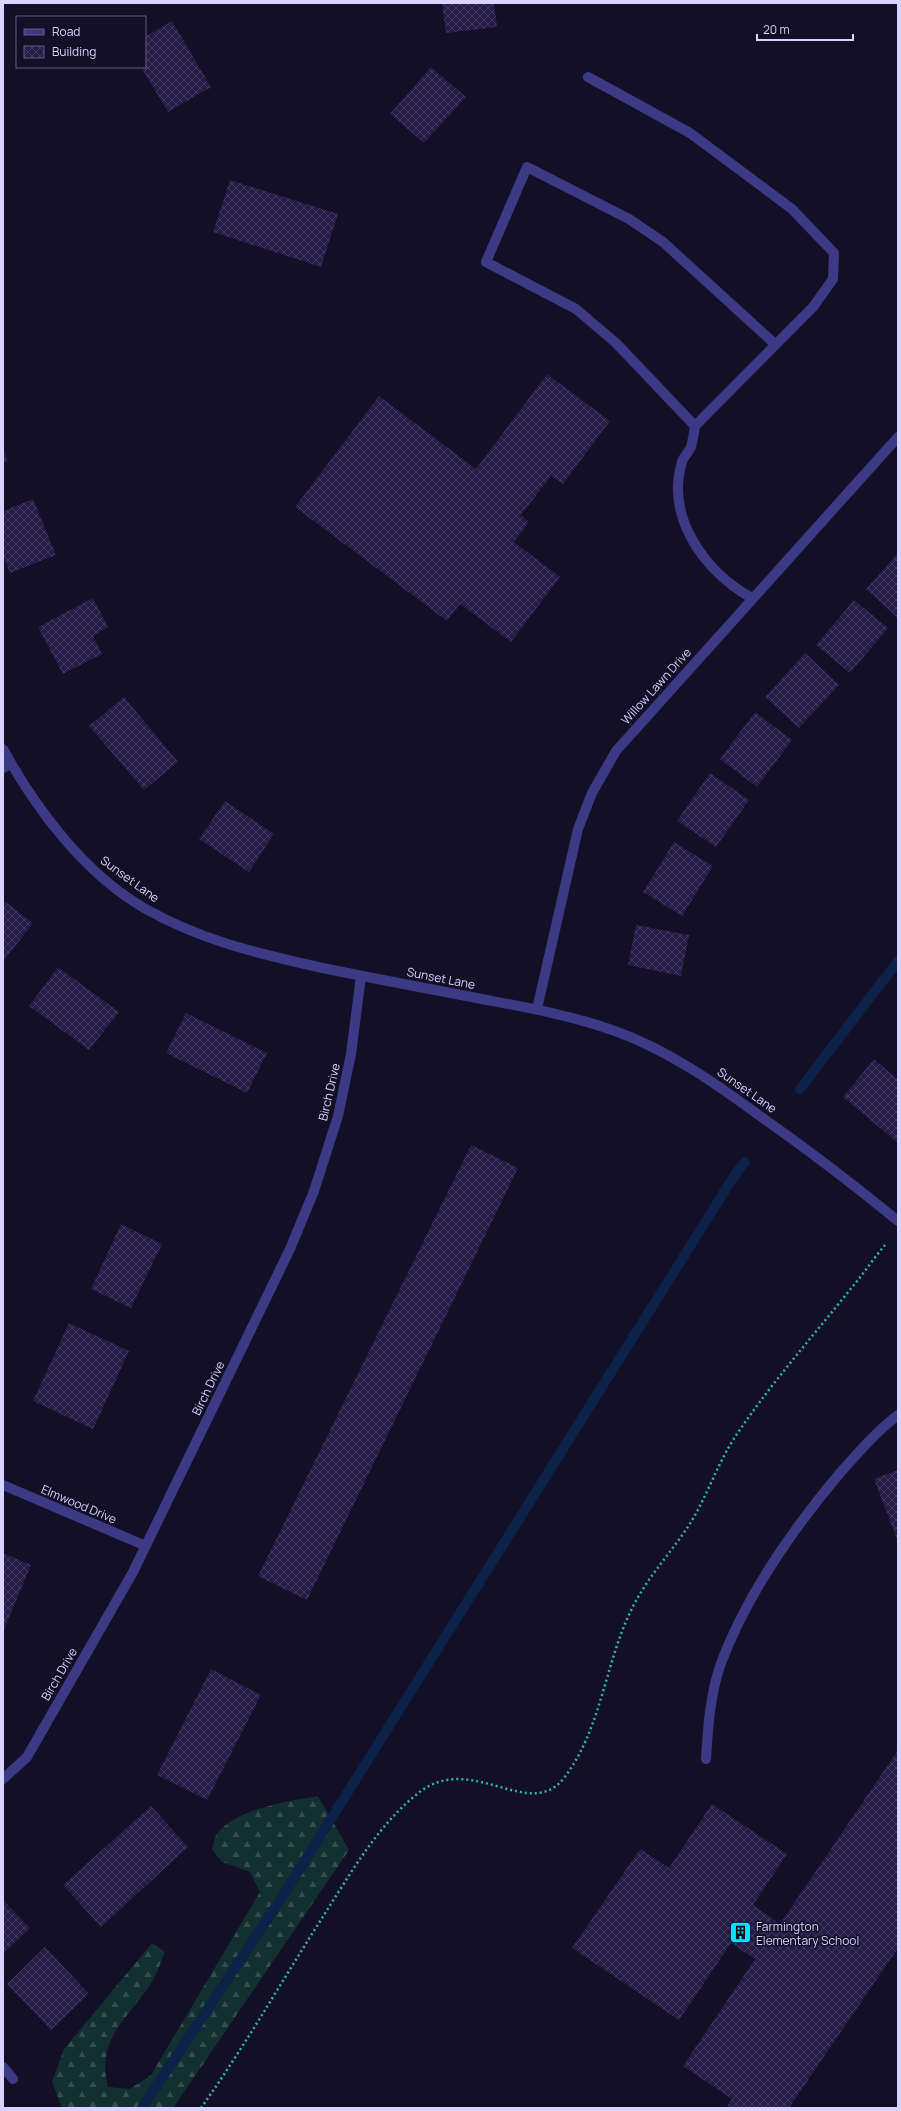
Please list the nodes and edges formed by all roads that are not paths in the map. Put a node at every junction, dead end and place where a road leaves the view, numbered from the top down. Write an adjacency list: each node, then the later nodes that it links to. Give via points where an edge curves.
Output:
1 (588, 77): 2 (street, via 690,133 792,209 834,253 833,279 813,308)
2 (775, 344): 3 (street); 3 (street, via 663,242 629,219 527,167 486,262 576,309 621,349)
3 (695, 426): 5 (street, via 690,447 682,462 678,492 682,516 695,546 715,572)
4 (898, 437): 5 (street, Willow Lawn Drive)
5 (752, 598): 9 (street, Willow Lawn Drive, via 616,751 592,793 578,829)
6 (3, 748): 7 (street, Sunset Lane)
7 (7, 766): 8 (street, Sunset Lane, via 61,836 99,875 142,907 193,933 248,952)
8 (361, 976): 9 (street, Sunset Lane); 13 (street, Birch Drive, via 351,1054 338,1116 314,1191 290,1249)
9 (537, 1009): 10 (street, Sunset Lane, via 615,1032 654,1049 714,1083 828,1164)
10 (898, 1221)
11 (898, 1415): 14 (street, via 855,1456 810,1508 769,1568 744,1613 720,1666 709,1712)
12 (3, 1485): 13 (street, Elmwood Drive)
13 (146, 1546): 15 (street, Birch Drive, via 27,1757)
14 (706, 1759)
15 (3, 1779)
16 (3, 2067): 17 (street)
17 (13, 2079)

